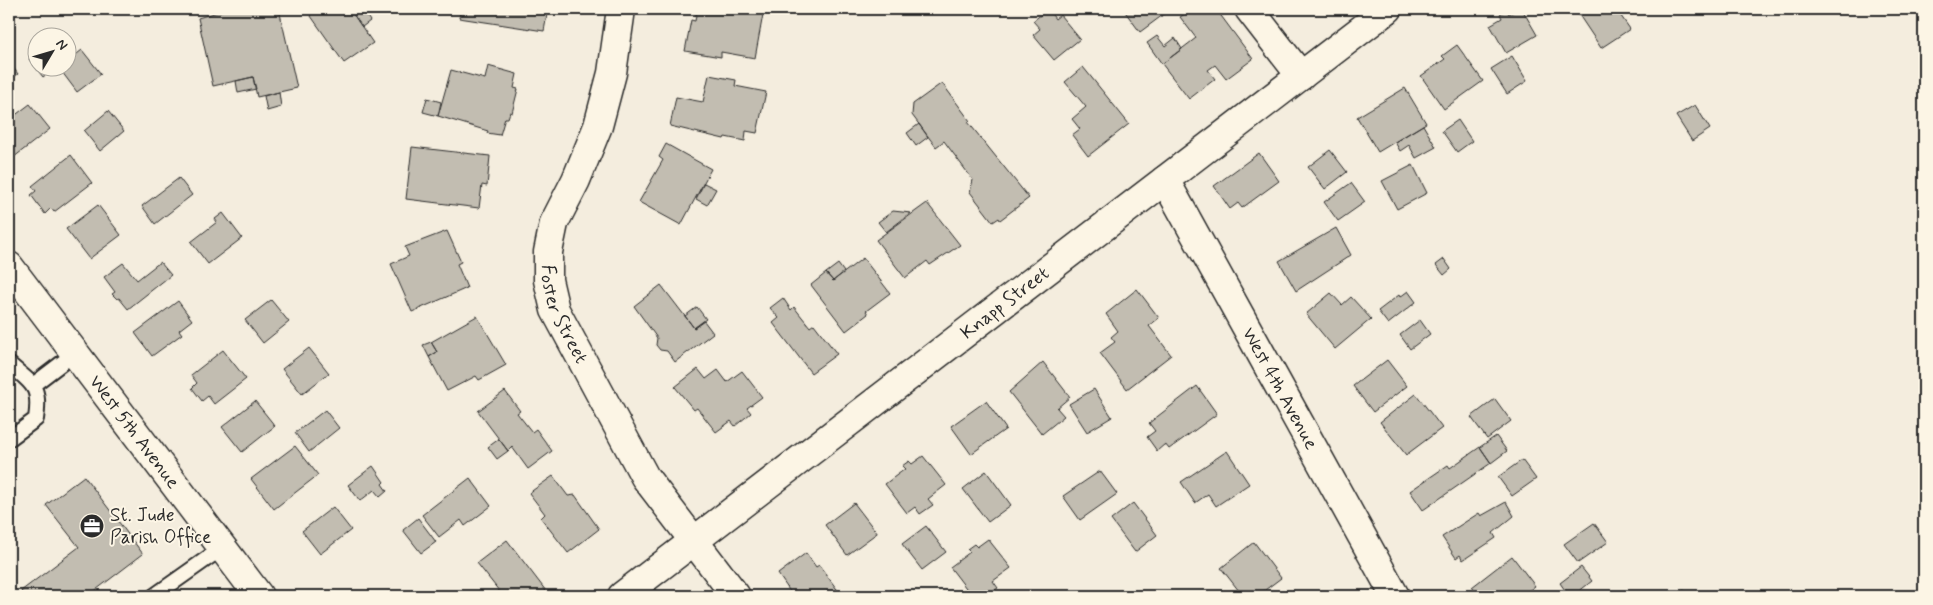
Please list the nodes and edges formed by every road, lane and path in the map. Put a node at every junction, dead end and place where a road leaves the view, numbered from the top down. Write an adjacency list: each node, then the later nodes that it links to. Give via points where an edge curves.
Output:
1 (621, 9): 11 (street, Foster Street, via 612,73 598,126 554,223 548,252 548,280 555,310 645,477)
2 (1249, 9): 4 (street)
3 (1388, 9): 4 (street, Knapp Street)
4 (1302, 76): 5 (street, Knapp Street)
5 (1165, 180): 11 (street, Knapp Street); 17 (street, West 4th Avenue)
6 (9, 266): 7 (street, West 5th Avenue)
7 (76, 353): 9 (lane); 12 (street, West 5th Avenue)
8 (9, 364): 9 (lane)
9 (34, 385): 10 (lane, via 39,399 36,418)
10 (9, 438)
11 (694, 540): 15 (street, Knapp Street); 16 (street, Foster Street)
12 (222, 548): 13 (lane); 14 (street, West 5th Avenue)
13 (154, 596)
14 (260, 596)
15 (622, 596)
16 (736, 596)
17 (1395, 596)

